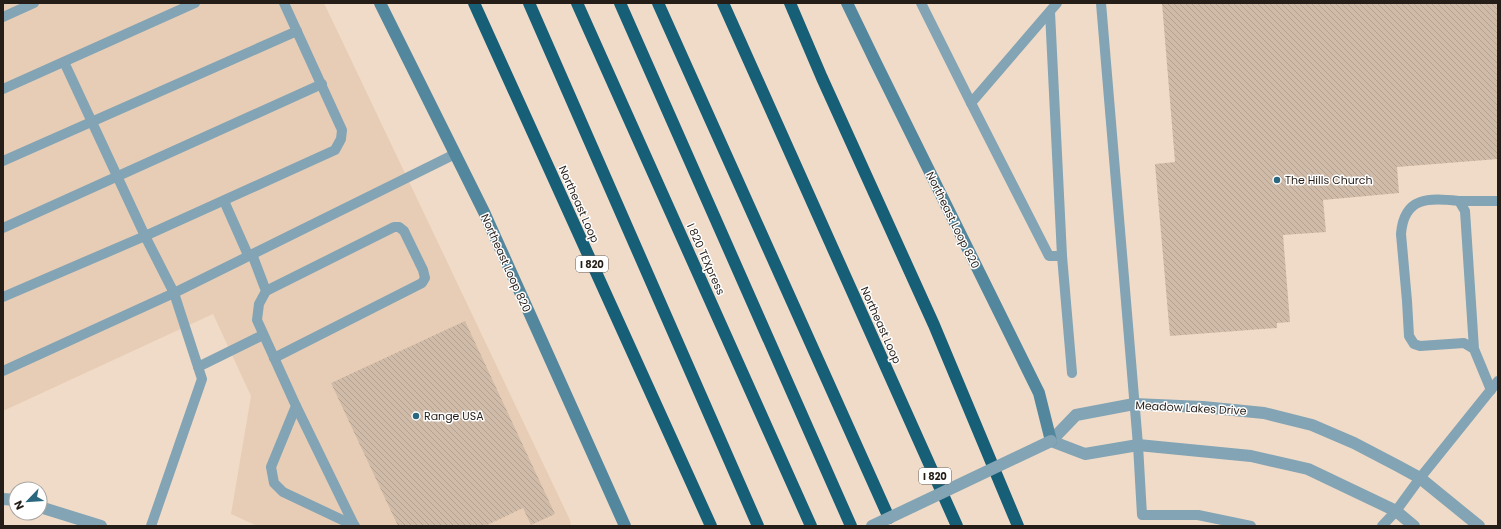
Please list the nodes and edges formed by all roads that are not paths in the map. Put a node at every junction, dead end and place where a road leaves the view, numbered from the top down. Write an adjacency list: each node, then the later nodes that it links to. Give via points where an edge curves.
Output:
1 (34, 3): 17 (lane)
2 (195, 3): 19 (lane)
3 (284, 3): 18 (lane)
4 (380, 3): 24 (main road, Northeast Loop 820)
5 (474, 3): 57 (highway, Northeast Loop / I 820)
6 (529, 3): 58 (highway)
7 (576, 3): 59 (highway, I 820 TEXpress)
8 (620, 3): 60 (highway)
9 (658, 3): 52 (highway)
10 (723, 3): 62 (highway, Northeast Loop / I 820)
11 (790, 3): 63 (highway, via 934,325)
12 (848, 3): 47 (main road, Northeast Loop 820, via 1039,393)
13 (921, 3): 22 (lane)
14 (1057, 3): 16 (lane)
15 (1101, 3): 45 (lane)
16 (1050, 12): 22 (lane); 33 (lane)
17 (3, 17)
18 (297, 31): 20 (lane); 23 (lane)
19 (64, 62): 21 (lane); 23 (lane)
20 (322, 84): 26 (lane); 27 (lane, via 342,130 341,139 335,150)
21 (3, 89)
22 (972, 103): 33 (lane, via 1049,256)
23 (92, 122): 25 (lane); 26 (lane)
24 (455, 154): 32 (lane); 56 (main road, Northeast Loop 820, via 487,219)
25 (3, 161)
26 (118, 176): 30 (lane); 31 (lane)
27 (224, 200): 31 (lane); 32 (lane)
28 (1460, 201): 29 (lane); 38 (lane, via 1465,211); 38 (lane, via 1440,199 1417,202 1408,210 1402,224 1409,336 1414,344 1420,346 1464,343)
29 (1498, 201)
30 (3, 228)
31 (146, 236): 35 (lane); 36 (lane)
32 (250, 255): 34 (lane); 35 (lane)
33 (1062, 256): 42 (lane)
34 (266, 291): 37 (lane, via 259,304 257,320); 39 (lane, via 394,227 400,227 404,231 425,278 422,283)
35 (174, 293): 40 (lane); 41 (lane)
36 (3, 297)
37 (263, 335): 39 (lane); 40 (lane)
38 (1474, 348): 44 (lane)
39 (274, 358): 46 (lane)
40 (198, 367): 54 (lane, via 202,379)
41 (3, 371)
42 (1072, 373)
43 (1498, 381): 44 (lane)
44 (1491, 390): 49 (lane)
45 (1134, 404): 47 (street, Meadow Lakes Drive, via 1076,415); 48 (lane); 49 (street, Meadow Lakes Drive, via 1264,413 1312,425 1354,443)
46 (296, 406): 55 (lane); 55 (lane, via 271,467 274,483 283,492)
47 (1051, 441): 48 (street, via 1085,454); 52 (street, bridge)
48 (1138, 444): 51 (street, via 1251,456 1308,469); 64 (lane, via 1142,515 1198,515)
49 (1420, 478): 51 (lane); 67 (street, Meadow Lakes Drive)
50 (48, 509): 53 (street)
51 (1396, 511): 65 (lane); 66 (street)
52 (889, 518): 61 (street, bridge)
53 (101, 526)
54 (151, 526)
55 (354, 526)
56 (625, 526)
57 (711, 526)
58 (758, 526)
59 (811, 526)
60 (851, 526)
61 (872, 526)
62 (957, 526)
63 (1018, 526)
64 (1251, 526)
65 (1382, 526)
66 (1414, 526)
67 (1480, 526)

